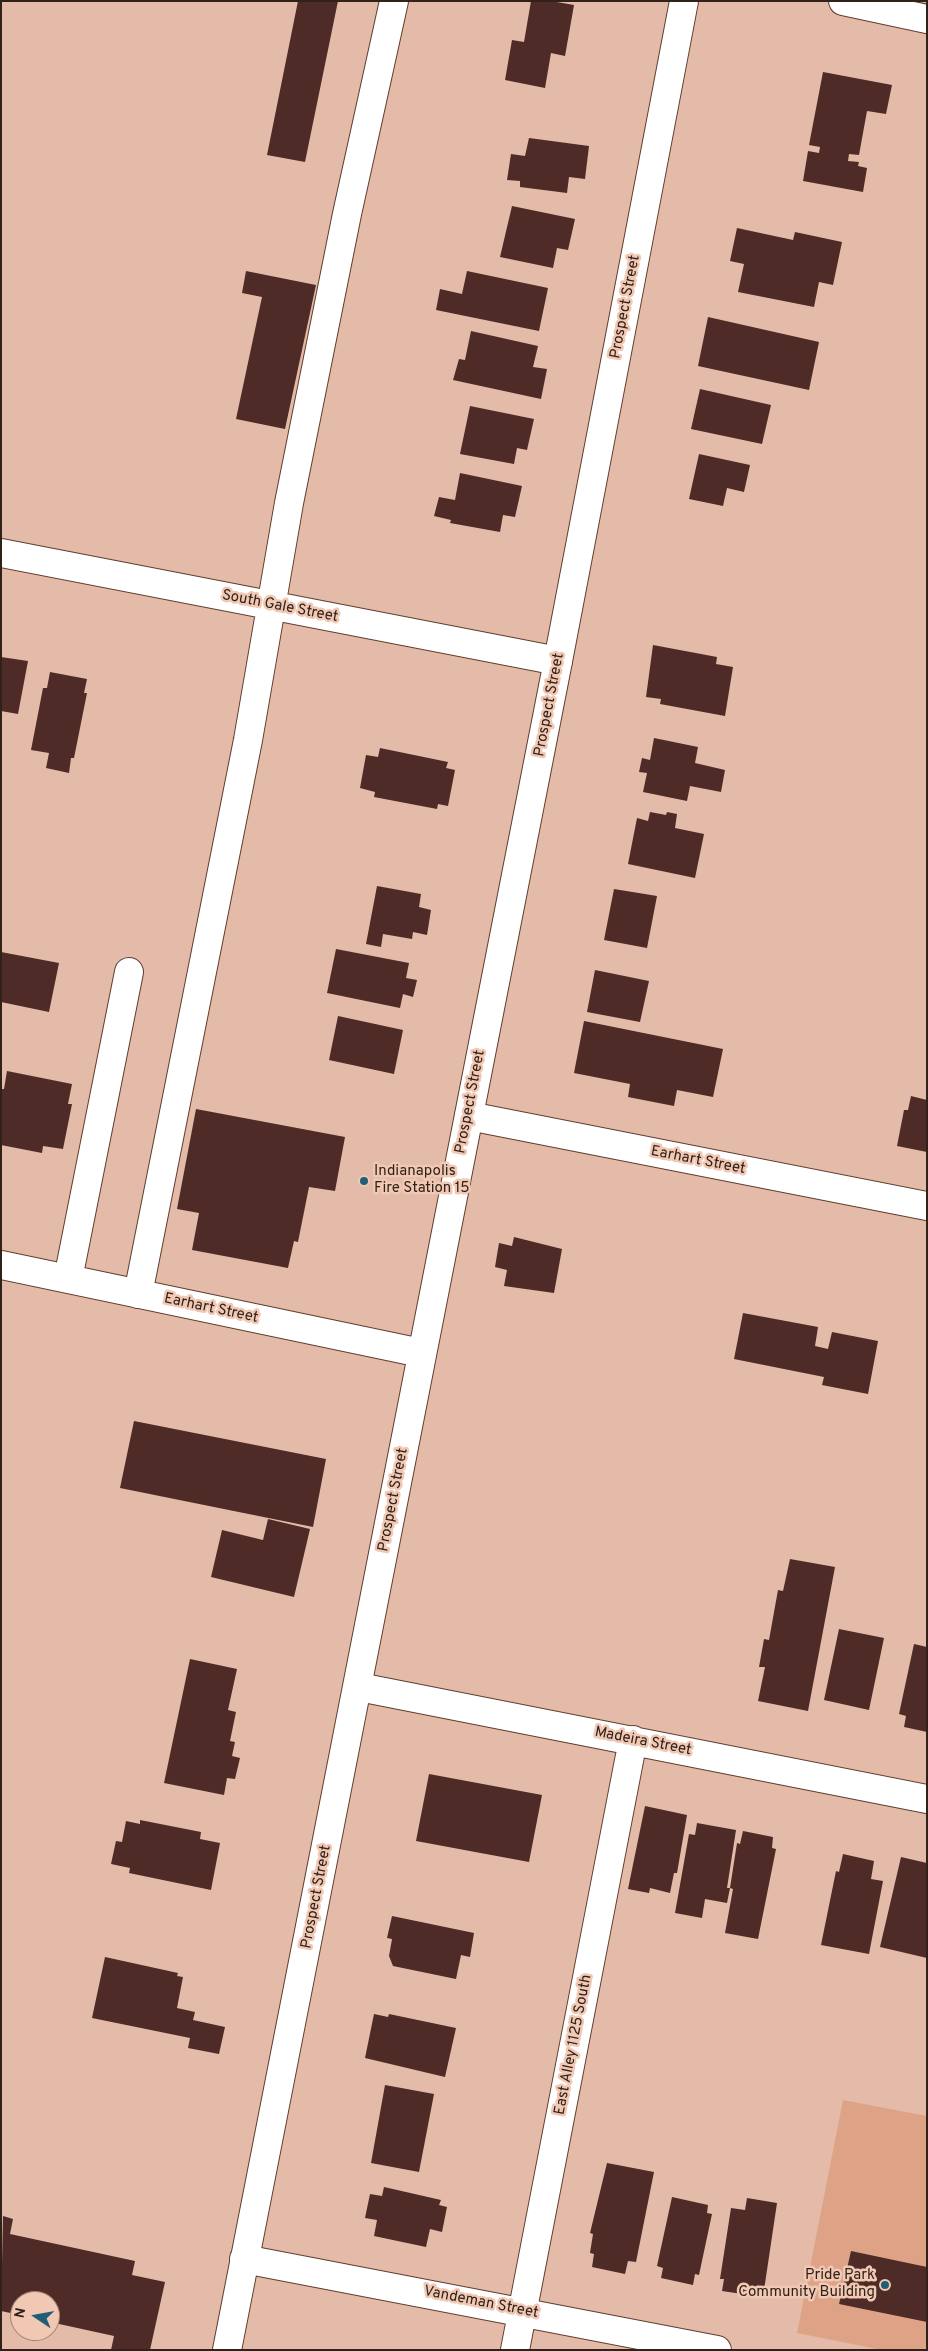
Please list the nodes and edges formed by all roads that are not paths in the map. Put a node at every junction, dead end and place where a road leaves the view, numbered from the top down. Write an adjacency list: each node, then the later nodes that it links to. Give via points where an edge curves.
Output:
1 (394, 1): 6 (street, via 346,214)
2 (684, 1): 7 (street, Prospect Street)
3 (843, 1): 4 (street)
4 (927, 18)
5 (1, 553): 6 (street, South Gale Street)
6 (272, 605): 7 (street, South Gale Street); 13 (street)
7 (558, 661): 9 (street, Prospect Street)
8 (129, 972): 12 (street)
9 (469, 1116): 10 (street, Earhart Street); 14 (street, Prospect Street)
10 (927, 1206)
11 (1, 1265): 12 (street, Earhart Street)
12 (68, 1279): 13 (street, Earhart Street)
13 (138, 1294): 14 (street, Earhart Street)
14 (422, 1353): 15 (street, Prospect Street)
15 (359, 1687): 16 (street, Madeira Street); 18 (street, Prospect Street)
16 (633, 1740): 17 (street, Madeira Street); 19 (street, East Alley 1125 South)
17 (927, 1799)
18 (244, 2259): 19 (street, Vandeman Street); 20 (street, Prospect Street)
19 (523, 2311): 21 (street, East Alley 1125 South); 22 (street, Vandeman Street)
20 (227, 2350)
21 (515, 2350)
22 (717, 2350)

